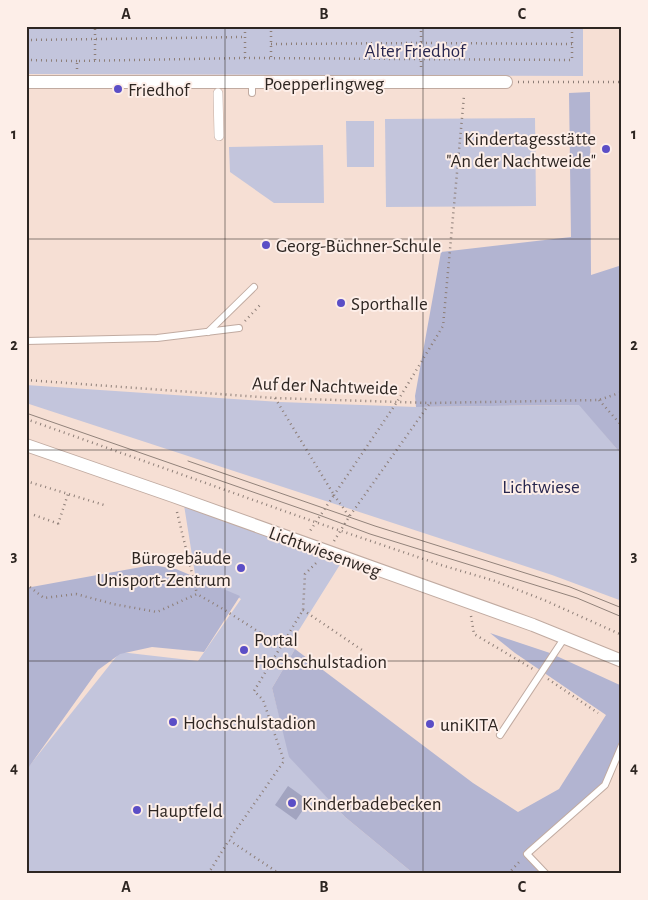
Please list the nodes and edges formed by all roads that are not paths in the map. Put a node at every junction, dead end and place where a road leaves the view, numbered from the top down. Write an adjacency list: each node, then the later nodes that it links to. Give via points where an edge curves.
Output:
1 (26, 82): 3 (street, Poepperlingweg)
2 (506, 82): 3 (street, Poepperlingweg)
3 (218, 88): 4 (street)
4 (219, 136)
5 (254, 287): 7 (lane)
6 (239, 328): 7 (lane)
7 (208, 332): 8 (lane, via 157,338)
8 (26, 341)
9 (26, 445): 10 (street, Lichtwiesenweg)
10 (565, 637): 11 (street, Lichtwiesenweg); 12 (lane)
11 (622, 661)
12 (500, 735)
13 (622, 745): 14 (lane, via 605,786 528,853)
14 (546, 874)

